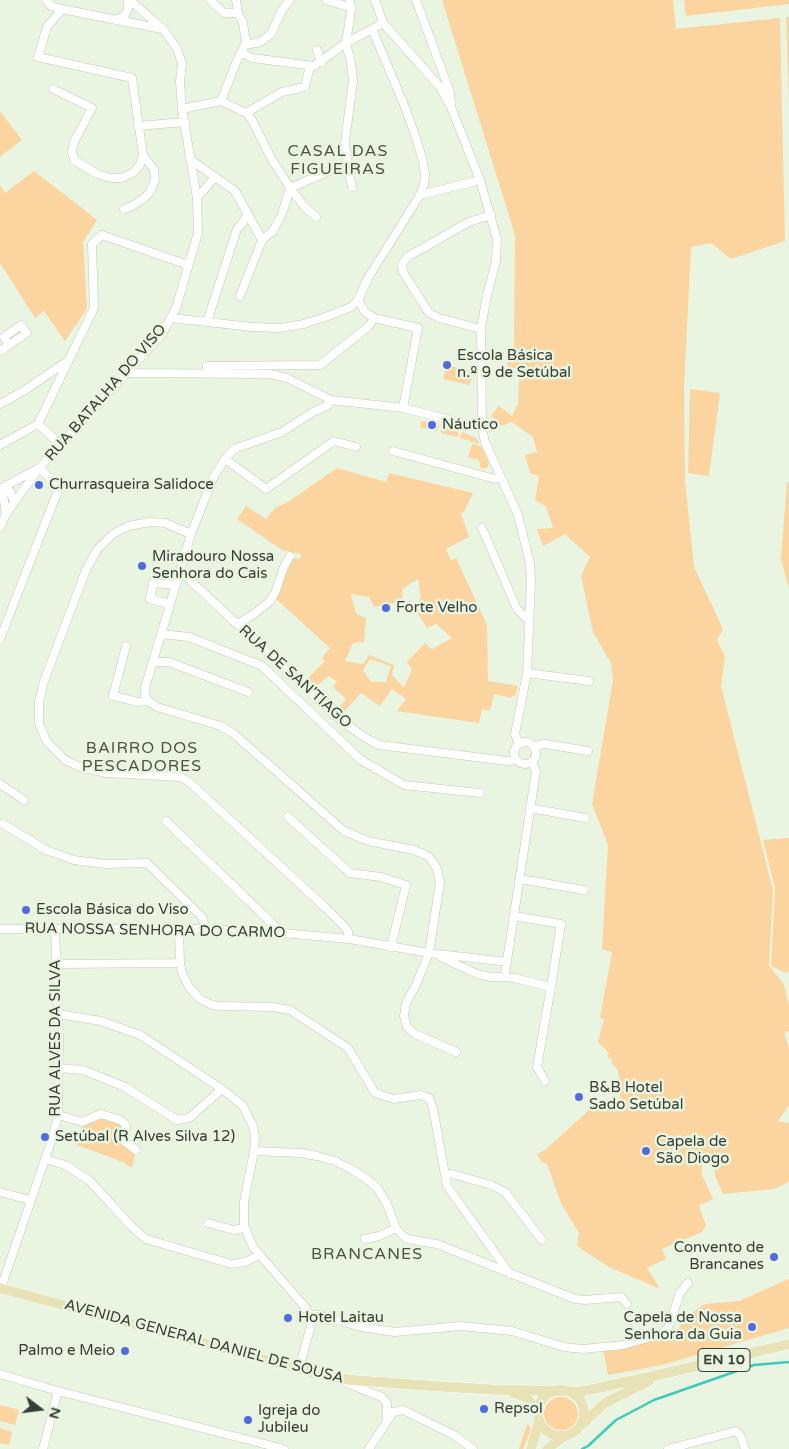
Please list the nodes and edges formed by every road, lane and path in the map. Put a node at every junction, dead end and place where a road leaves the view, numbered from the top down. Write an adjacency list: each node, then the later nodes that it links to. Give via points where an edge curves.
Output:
1 (46, 0): 10 (street)
2 (129, 0): 12 (street, via 125,15); 15 (street, RUA BATALHA DO VISO)
3 (210, 0): 11 (street, via 224,13)
4 (236, 0): 11 (street)
5 (290, 0): 17 (street, via 273,32 263,40)
6 (327, 0): 9 (street)
7 (374, 0): 13 (street)
8 (416, 0): 24 (street, via 450,92)
9 (351, 4): 16 (street)
10 (62, 10): 12 (street); 28 (street, via 47,27 38,57 132,78)
11 (238, 12): 17 (street, via 243,23)
12 (116, 20): 15 (street)
13 (384, 23): 14 (street); 24 (street, via 440,87)
14 (372, 29): 16 (street); 36 (street, via 420,151 425,174)
15 (164, 30): 25 (street, RUA BATALHA DO VISO, via 182,63)
16 (346, 43): 20 (street); 31 (street, via 353,81 345,134)
17 (245, 45): 19 (street)
18 (316, 50): 20 (street)
19 (242, 54): 21 (street); 23 (street)
20 (321, 63): 21 (street)
21 (310, 66): 26 (street, via 305,87 282,92)
22 (53, 89): 29 (street, via 92,108 74,142 74,160 80,165 104,176 122,178 134,172)
23 (221, 101): 25 (street); 26 (street)
24 (451, 107): 33 (street)
25 (182, 109): 27 (street, RUA BATALHA DO VISO)
26 (246, 113): 35 (street)
27 (185, 122): 28 (street); 30 (street, RUA BATALHA DO VISO)
28 (138, 126): 29 (street)
29 (143, 155): 38 (street, via 154,170 155,180 143,199)
30 (191, 160): 32 (street); 37 (street, RUA BATALHA DO VISO)
31 (348, 168): 34 (street); 35 (street, via 329,171)
32 (215, 177): 37 (street); 39 (street, via 235,191)
33 (480, 180): 36 (street); 40 (street)
34 (352, 186)
35 (290, 188): 41 (street); 42 (street, via 273,231)
36 (420, 194): 45 (street)
37 (197, 198): 43 (street, RUA BATALHA DO VISO, via 198,233)
38 (124, 209)
39 (248, 214): 42 (street); 48 (street, via 236,229)
40 (491, 215): 49 (street, via 498,251); 49 (street, via 469,222 407,257 402,264 403,272 429,313)
41 (316, 217)
42 (262, 240): 44 (street)
43 (188, 265): 46 (street, RUA BATALHA DO VISO); 52 (street, via 102,235 92,244 94,308)
44 (240, 296)
45 (358, 300): 47 (street, via 365,312); 48 (street, via 351,307 331,315 279,328)
46 (171, 318): 48 (street); 54 (street, RUA BATALHA DO VISO, via 162,334)
47 (374, 318): 53 (street, via 369,326 320,365 207,366); 57 (street, via 418,328)
48 (207, 322)
49 (481, 329): 59 (street)
50 (9, 345): 51 (street)
51 (0, 352)
52 (70, 359): 56 (street); 58 (street)
53 (207, 372): 54 (street); 55 (street, via 280,375)
54 (128, 373): 61 (street, RUA BATALHA DO VISO)
55 (331, 400): 57 (street); 64 (street, via 327,406 282,432 234,449)
56 (0, 404)
57 (402, 408): 59 (street)
58 (38, 424): 60 (street); 61 (street)
59 (482, 428): 65 (street)
60 (0, 445)
61 (61, 445): 66 (street, RUA BATALHA DO VISO)
62 (356, 447): 64 (street, via 334,442 266,489)
63 (393, 451): 67 (street)
64 (225, 459): 74 (street, via 213,478)
65 (496, 464): 67 (street); 68 (street)
66 (39, 468): 69 (street); 70 (street, RUA BATALHA DO VISO); 82 (street, via 56,483 57,493)
67 (479, 474): 68 (street, via 495,479)
68 (501, 477): 79 (street, via 518,515 529,555)
69 (1, 488): 70 (street, via 10,491); 71 (street)
70 (14, 502): 71 (street, RUA BATALHA DO VISO)
71 (6, 514): 72 (street, RUA BATALHA DO VISO)
72 (0, 528)
73 (482, 528): 79 (street, via 517,609)
74 (191, 534): 76 (street); 110 (street, via 165,523 150,522 128,526 113,534 97,550 86,570 44,681 39,702 39,724 46,742 64,760 80,768 107,773 180,777 188,782 327,908 348,931)
75 (290, 556): 80 (street, via 269,602)
76 (180, 570): 77 (street); 80 (street, RUA DE SAN'TIAGO)
77 (176, 585): 78 (street); 78 (street, via 152,583 150,599)
78 (170, 604): 81 (street)
79 (529, 617): 85 (street)
80 (237, 624): 92 (street, RUA DE SAN'TIAGO, via 339,719 379,745)
81 (162, 634): 84 (street); 95 (street, via 189,637 262,666 361,760 404,785)
82 (0, 639)
83 (126, 646): 88 (street, via 113,696)
84 (153, 662): 87 (street, via 169,662); 88 (street, via 145,692)
85 (527, 673): 86 (street); 89 (street, via 515,734)
86 (589, 680)
87 (248, 692)
88 (148, 701): 112 (street, via 228,729 352,835 428,856 437,869 440,882)
89 (519, 744): 90 (street, via 527,742); 92 (street, via 515,750)
90 (534, 746): 91 (street, via 546,744); 93 (street, via 536,755)
91 (588, 751)
92 (516, 760): 93 (street, via 524,764)
93 (532, 762): 97 (street, via 536,771)
94 (0, 784): 96 (street)
95 (480, 793)
96 (24, 800)
97 (530, 808): 99 (street); 102 (street)
98 (288, 817): 111 (street, via 350,872 406,885)
99 (585, 818)
100 (166, 822): 109 (street)
101 (3, 824): 108 (street, via 56,855 88,862 149,864 202,917)
102 (520, 879): 103 (street); 104 (street)
103 (584, 890)
104 (514, 916): 116 (street); 118 (street, via 561,924)
105 (0, 929): 106 (street, RUA NOSSA SENHORA DO CARMO)
106 (55, 929): 107 (street, RUA NOSSA SENHORA DO CARMO); 115 (street, RUA ALVES DA SILVA)
107 (179, 929): 108 (street, RUA NOSSA SENHORA DO CARMO); 114 (street)
108 (206, 929): 109 (street, RUA NOSSA SENHORA DO CARMO)
109 (282, 932): 110 (street, RUA NOSSA SENHORA DO CARMO)
110 (349, 939): 111 (street, RUA NOSSA SENHORA DO CARMO)
111 (391, 947): 112 (street, RUA NOSSA SENHORA DO CARMO)
112 (429, 953): 113 (street); 117 (street); 120 (street, via 406,1003 404,1016 407,1027 415,1034)
113 (482, 960): 116 (street); 117 (street, via 478,962)
114 (180, 963): 115 (street); 128 (street, via 189,987 207,1003 290,1010 348,1048 375,1092 394,1099 420,1095 429,1098)
115 (57, 964): 119 (street, RUA ALVES DA SILVA)
116 (505, 970): 117 (street, via 492,977); 118 (street, via 514,978)
117 (477, 974)
118 (552, 987): 122 (street, via 537,1067)
119 (58, 1014): 121 (street, RUA ALVES DA SILVA); 123 (street, via 102,1021 140,1035)
120 (456, 1052)
121 (58, 1068): 123 (street, via 83,1070 125,1087 177,1120 189,1118); 124 (street, RUA ALVES DA SILVA)
122 (545, 1081)
123 (222, 1089): 126 (street, via 243,1106 249,1116 255,1137)
124 (58, 1115): 125 (street, via 82,1122 101,1114 120,1120 126,1127 124,1140); 127 (street, RUA ALVES DA SILVA)
125 (136, 1150)
126 (254, 1151): 132 (street, via 244,1202); 133 (street, via 301,1153 335,1161 351,1169 377,1188)
127 (44, 1159): 130 (street, RUA ALVES DA SILVA); 136 (street, via 65,1165 89,1180 146,1239 231,1264)
128 (445, 1175): 135 (street, via 491,1185 505,1192); 137 (street, via 450,1192)
129 (0, 1192): 130 (street)
130 (30, 1200): 139 (street, RUA ALVES DA SILVA)
131 (208, 1223): 132 (street, via 234,1230)
132 (245, 1228): 136 (street)
133 (396, 1228): 134 (street); 137 (street, via 407,1239 437,1244)
134 (365, 1240)
135 (542, 1240)
136 (260, 1255): 141 (street)
137 (510, 1274): 140 (street, via 575,1299 622,1297)
138 (688, 1284): 141 (street, via 680,1293 667,1329 661,1334 623,1345 583,1349 564,1347 512,1331 460,1326 390,1332)
139 (0, 1288): 143 (main road, AVENIDA GENERAL DANIEL DE SOUSA)
140 (627, 1304)
141 (310, 1315): 143 (street)
142 (789, 1344): 145 (main road, EN 10)
143 (299, 1370): 146 (main road, AVENIDA GENERAL DANIEL DE SOUSA)
144 (0, 1374): 148 (street)
145 (658, 1375): 149 (main road, EN 10); 152 (main road, EN 10, via 605,1403)
146 (325, 1376): 147 (main road, AVENIDA GENERAL DANIEL DE SOUSA); 151 (street, via 382,1397 387,1403)
147 (500, 1390): 149 (main road); 150 (main road, via 529,1400)
148 (58, 1391): 154 (street); 155 (street)
149 (567, 1392): 150 (main road, EN 10, via 549,1394 540,1404); 152 (main road, via 576,1396 583,1406)
150 (539, 1417): 153 (main road, via 548,1432); 159 (main road, EN 10)
151 (387, 1420): 157 (street); 158 (street, via 393,1412 403,1410 454,1435)
152 (579, 1428): 153 (main road, EN 10)
153 (565, 1436): 160 (main road, EN 10)
154 (252, 1445): 156 (street)
155 (43, 1449)
156 (284, 1449)
157 (369, 1449)
158 (473, 1449)
159 (532, 1449)
160 (547, 1449)
161 (668, 1449): 162 (street, via 736,1431)
162 (745, 1449)

